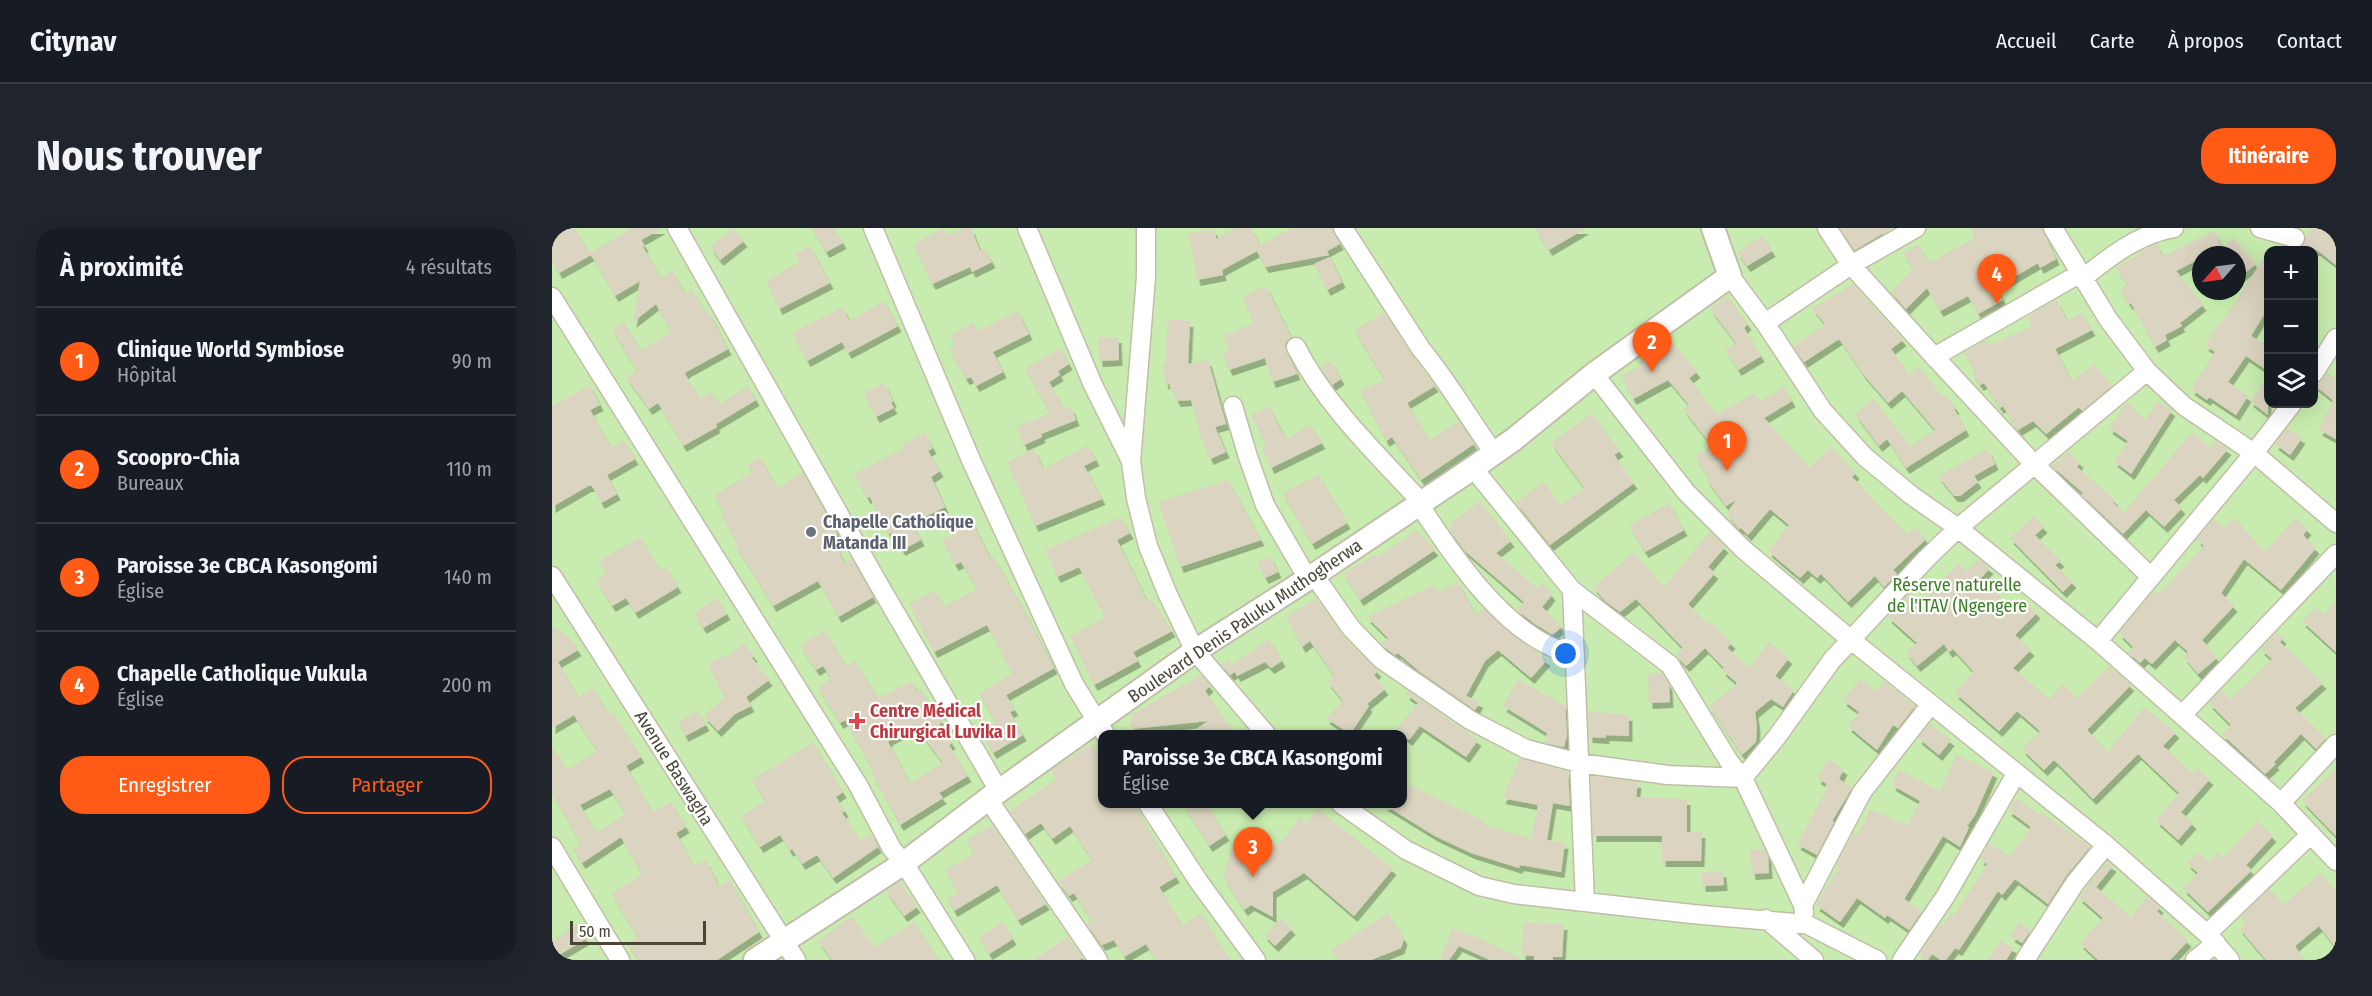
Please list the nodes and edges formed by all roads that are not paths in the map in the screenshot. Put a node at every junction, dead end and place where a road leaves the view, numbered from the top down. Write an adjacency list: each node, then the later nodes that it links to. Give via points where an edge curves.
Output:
1 (677, 228): 51 (street)
2 (873, 228): 45 (street, via 971,460 1074,684)
3 (1027, 228): 28 (street, via 1093,385)
4 (1146, 228): 28 (street, via 1146,277)
5 (1343, 228): 26 (street)
6 (1713, 228): 14 (street)
7 (1827, 228): 13 (street)
8 (1916, 228): 13 (street)
9 (2053, 228): 15 (street)
10 (2174, 228): 15 (street, via 2126,247)
11 (2260, 228): 12 (street)
12 (2295, 238)
13 (1851, 265): 17 (street); 20 (street)
14 (1730, 276): 17 (street); 23 (street, Boulevard Denis Paluku Muthogherwa)
15 (2081, 276): 20 (street); 22 (street)
16 (552, 297): 59 (street, via 858,785 892,849)
17 (1765, 323): 33 (street, via 1823,411 1865,457)
18 (2336, 338): 21 (street)
19 (1296, 347): 31 (street, via 1307,370 1354,430)
20 (1934, 357): 29 (street)
21 (2318, 365)
22 (2147, 371): 27 (street, via 2184,406); 29 (street)
23 (1594, 374): 26 (street, Boulevard Denis Paluku Muthogherwa); 39 (street, via 1686,492 1743,549)
24 (1233, 406): 36 (street, via 1265,505)
25 (2289, 408): 27 (street)
26 (1494, 453): 30 (street, Boulevard Denis Paluku Muthogherwa)
27 (2254, 453): 32 (street); 37 (street)
28 (1131, 462): 41 (street, via 1148,546)
29 (2034, 464): 33 (street); 37 (street)
30 (1473, 468): 31 (street, Boulevard Denis Paluku Muthogherwa); 38 (street)
31 (1420, 504): 36 (street, Boulevard Denis Paluku Muthogherwa); 42 (street, via 1477,586 1501,610 1542,642)
32 (2336, 523)
33 (1958, 528): 39 (street); 40 (street)
34 (2336, 554): 44 (street)
35 (552, 576): 65 (street, Avenue Baswagha)
36 (1311, 577): 41 (street, Boulevard Denis Paluku Muthogherwa); 48 (street, via 1351,628 1381,659 1404,675 1490,731 1527,749)
37 (2151, 577): 40 (street)
38 (1572, 590): 42 (street); 50 (street, via 1670,665)
39 (1850, 639): 43 (street); 50 (street)
40 (2098, 641): 44 (street)
41 (1195, 651): 45 (street, Boulevard Denis Paluku Muthogherwa); 46 (street)
42 (1575, 654): 48 (street)
43 (1931, 704): 49 (street); 61 (street, via 1862,792)
44 (2182, 715): 52 (street)
45 (1101, 728): 51 (street, Boulevard Denis Paluku Muthogherwa)
46 (1262, 730)
47 (2336, 744): 52 (street)
48 (1579, 763): 50 (street, via 1689,778); 60 (street)
49 (2016, 774): 56 (street); 74 (street, via 1940,904)
50 (1743, 778): 61 (street)
51 (994, 795): 59 (street, Boulevard Denis Paluku Muthogherwa); 70 (street)
52 (2281, 803): 55 (street)
53 (1151, 808): 71 (street)
54 (1347, 808): 60 (street, via 1406,850 1479,886)
55 (2311, 834): 58 (street); 64 (street)
56 (2106, 845): 64 (street); 75 (street, via 2075,883)
57 (552, 848): 66 (street)
58 (2336, 861)
59 (904, 862): 65 (street, Boulevard Denis Paluku Muthogherwa); 69 (street)
60 (1585, 902): 62 (street)
61 (1803, 905): 63 (street)
62 (1766, 919): 63 (street); 72 (street)
63 (1806, 924): 73 (street)
64 (2212, 938): 76 (street); 77 (street)
65 (784, 941): 67 (street, Boulevard Denis Paluku Muthogherwa); 68 (street, Avenue Baswagha)
66 (620, 960)
67 (755, 960)
68 (796, 960)
69 (965, 960)
70 (1098, 960)
71 (1256, 960)
72 (1814, 960)
73 (1877, 960)
74 (1902, 960)
75 (2025, 960)
76 (2195, 960)
77 (2230, 960)

